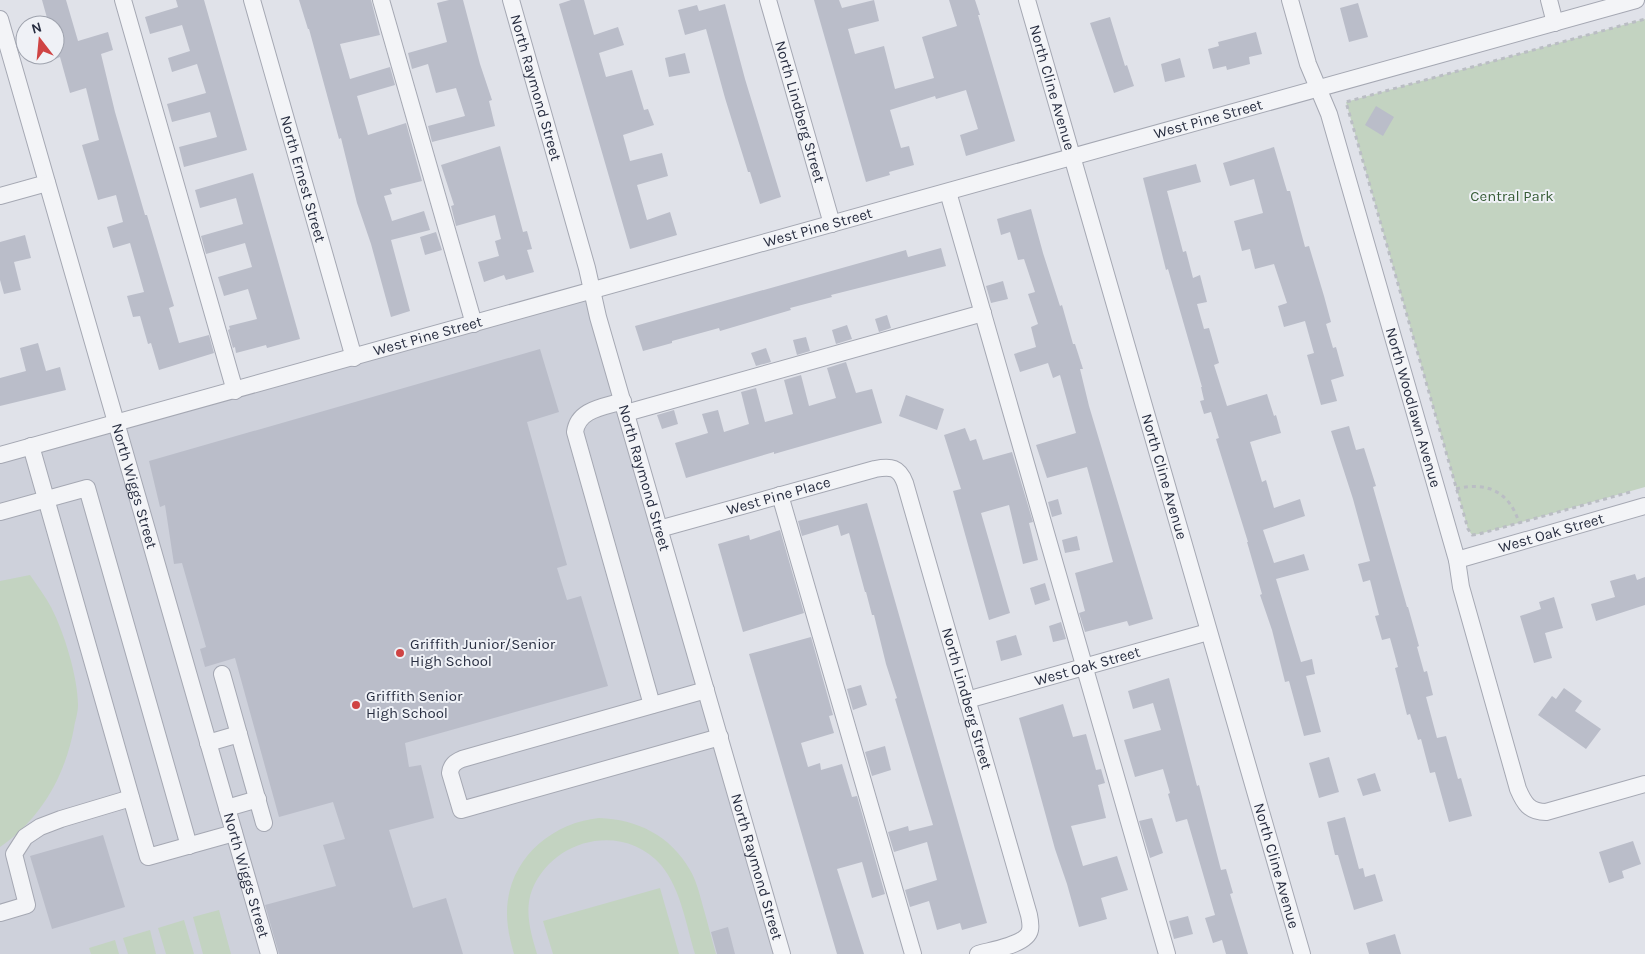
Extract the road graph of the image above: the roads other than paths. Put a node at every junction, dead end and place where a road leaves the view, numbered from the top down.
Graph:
1 (123, 0) edge
2 (252, 0) edge
3 (381, 0) edge
4 (511, 0) edge
5 (768, 0) edge
6 (1027, 0) edge
7 (1290, 0) edge
8 (1549, 0) edge
9 (1636, 0) edge
10 (0, 19) edge
11 (1555, 22) junction
12 (1319, 88) junction
13 (1072, 157) junction
14 (47, 183) junction
15 (948, 192) junction
16 (0, 196) edge
17 (832, 224) junction
18 (592, 290) junction
19 (983, 313) junction
20 (474, 324) junction
21 (354, 358) junction
22 (235, 391) junction
23 (624, 407) junction
24 (117, 423) junction
25 (31, 446) junction
26 (0, 455) edge
27 (896, 469) joint
28 (780, 495) junction
29 (47, 500) junction
30 (1645, 506) edge
31 (0, 512) edge
32 (660, 529) junction
33 (1456, 560) junction
34 (1208, 632) junction
35 (1085, 667) junction
36 (222, 674) dead end
37 (706, 690) junction
38 (967, 700) junction
39 (652, 705) junction
40 (239, 734) junction
41 (720, 738) junction
42 (208, 743) junction
43 (1645, 784) edge
44 (131, 798) junction
45 (258, 799) junction
46 (227, 808) junction
47 (264, 823) dead end
48 (234, 833) junction
49 (189, 846) junction
50 (0, 913) edge
51 (269, 954) edge
52 (782, 954) edge
53 (913, 954) edge
54 (978, 954) edge
55 (1166, 954) edge
56 (1302, 954) edge

1 - 22 street
2 - 21 street, North Ernest Street
3 - 20 street
4 - 18 street, North Raymond Street
5 - 17 street, North Lindberg Street
6 - 13 street, North Cline Avenue
7 - 12 street, North Woodlawn Avenue
8 - 11 street
9 - 11 street, West Pine Street
10 - 14 street, North Wiggs Street
11 - 12 street, West Pine Street
12 - 13 street, West Pine Street
12 - 33 street, North Woodlawn Avenue
13 - 15 street, West Pine Street
13 - 34 street, North Cline Avenue
14 - 16 street
14 - 24 street, North Wiggs Street
15 - 17 street, West Pine Street
15 - 19 street
17 - 18 street, West Pine Street
18 - 20 street, West Pine Street
18 - 23 street, North Raymond Street
19 - 23 street
19 - 35 street
20 - 21 street, West Pine Street
21 - 22 street, West Pine Street
22 - 24 street, West Pine Street
23 - 32 street, North Raymond Street
23 - 39 street
24 - 25 street, West Pine Street
24 - 42 street, North Wiggs Street
25 - 26 street, West Pine Street
25 - 29 street
27 - 28 street, West Pine Place
27 - 38 street, North Lindberg Street
28 - 32 street, West Pine Place
28 - 53 street
29 - 31 street
29 - 44 street
29 - 49 street
30 - 33 street, West Oak Street
32 - 37 street, North Raymond Street
33 - 43 street, North Woodlawn Avenue
34 - 35 street, West Oak Street
34 - 56 street, North Cline Avenue
35 - 38 street, West Oak Street
35 - 55 street
36 - 40 street
37 - 39 street
37 - 41 street, North Raymond Street
38 - 54 street, North Lindberg Street
39 - 41 street
40 - 42 street
40 - 45 street
41 - 52 street, North Raymond Street
42 - 46 street, North Wiggs Street
44 - 49 street
44 - 50 street
45 - 46 street
45 - 47 street
46 - 48 street, North Wiggs Street
48 - 49 street
48 - 51 street, North Wiggs Street

